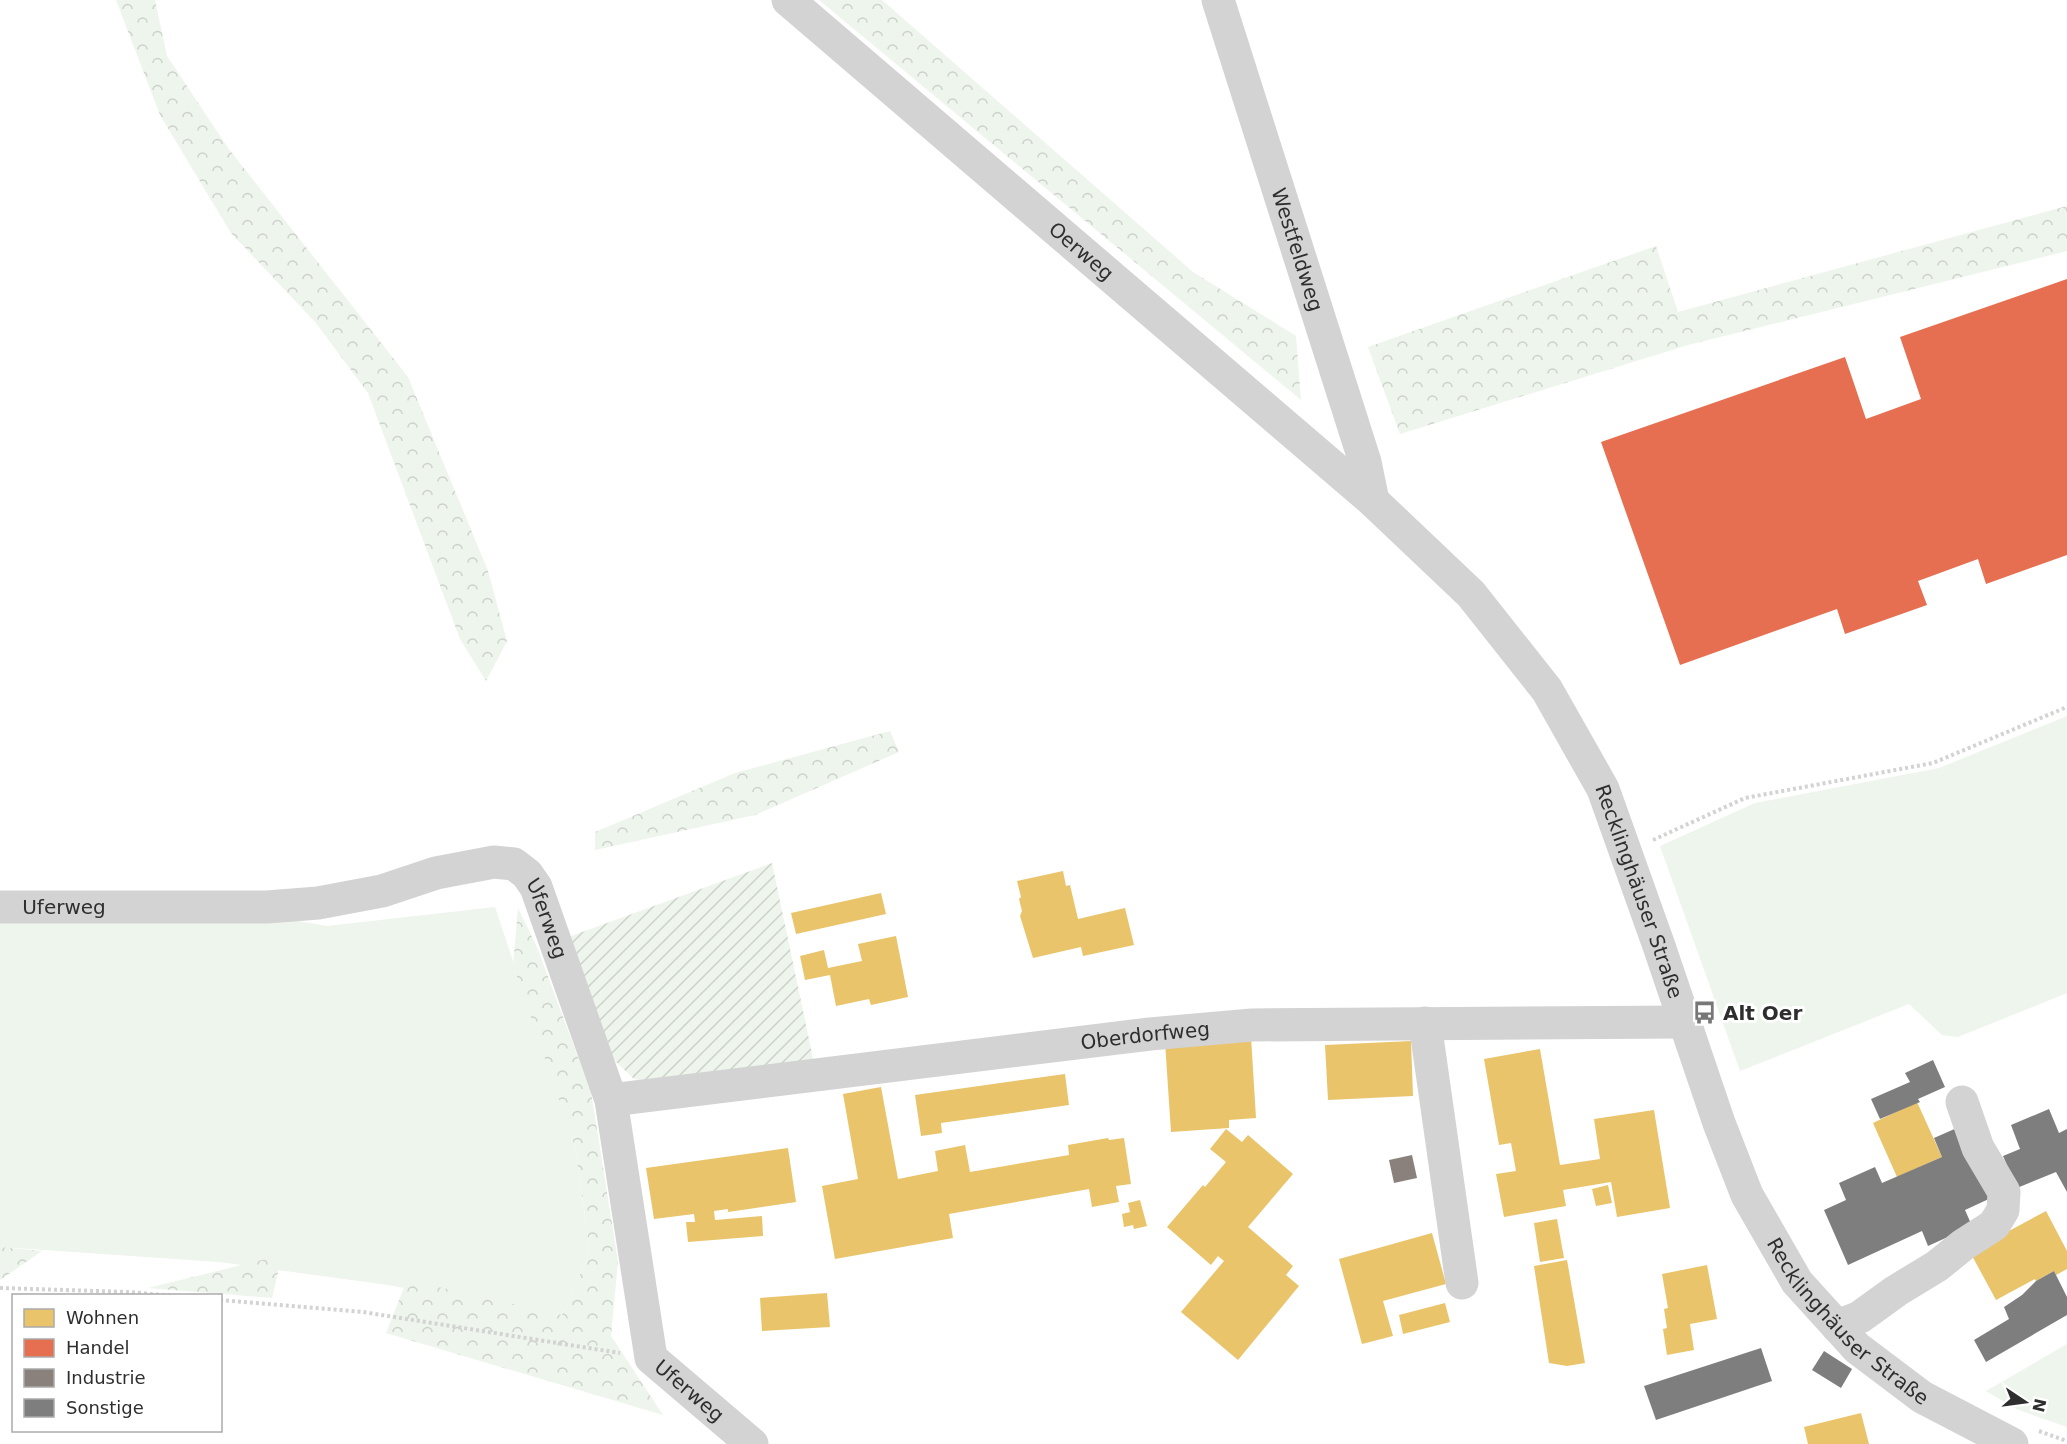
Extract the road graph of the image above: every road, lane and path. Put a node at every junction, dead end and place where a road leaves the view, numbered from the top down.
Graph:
1 (788, 0) edge
2 (1218, 0) edge
3 (1373, 501) junction
4 (2067, 707) edge
5 (1626, 852) junction
6 (0, 907) edge
7 (1684, 1022) junction
8 (1425, 1023) junction
9 (611, 1100) junction
10 (1962, 1102) dead end
11 (1462, 1282) dead end
12 (0, 1288) edge
13 (151, 1294) edge
14 (222, 1300) edge
15 (1837, 1326) junction
16 (651, 1358) junction
17 (2024, 1437) edge
18 (2067, 1441) edge
19 (752, 1444) edge

1 - 3 street, Oerweg
2 - 3 street, Westfeldweg
3 - 5 street, Recklinghäuser Straße
4 - 5 path
5 - 7 street, Recklinghäuser Straße
6 - 9 street, Uferweg
7 - 8 street, Oberdorfweg
7 - 15 street, Recklinghäuser Straße
8 - 9 street, Oberdorfweg
8 - 11 street
9 - 16 street, Uferweg
10 - 15 street
12 - 13 path
14 - 16 path
15 - 17 street, Recklinghäuser Straße
16 - 19 street, Uferweg
17 - 18 path

